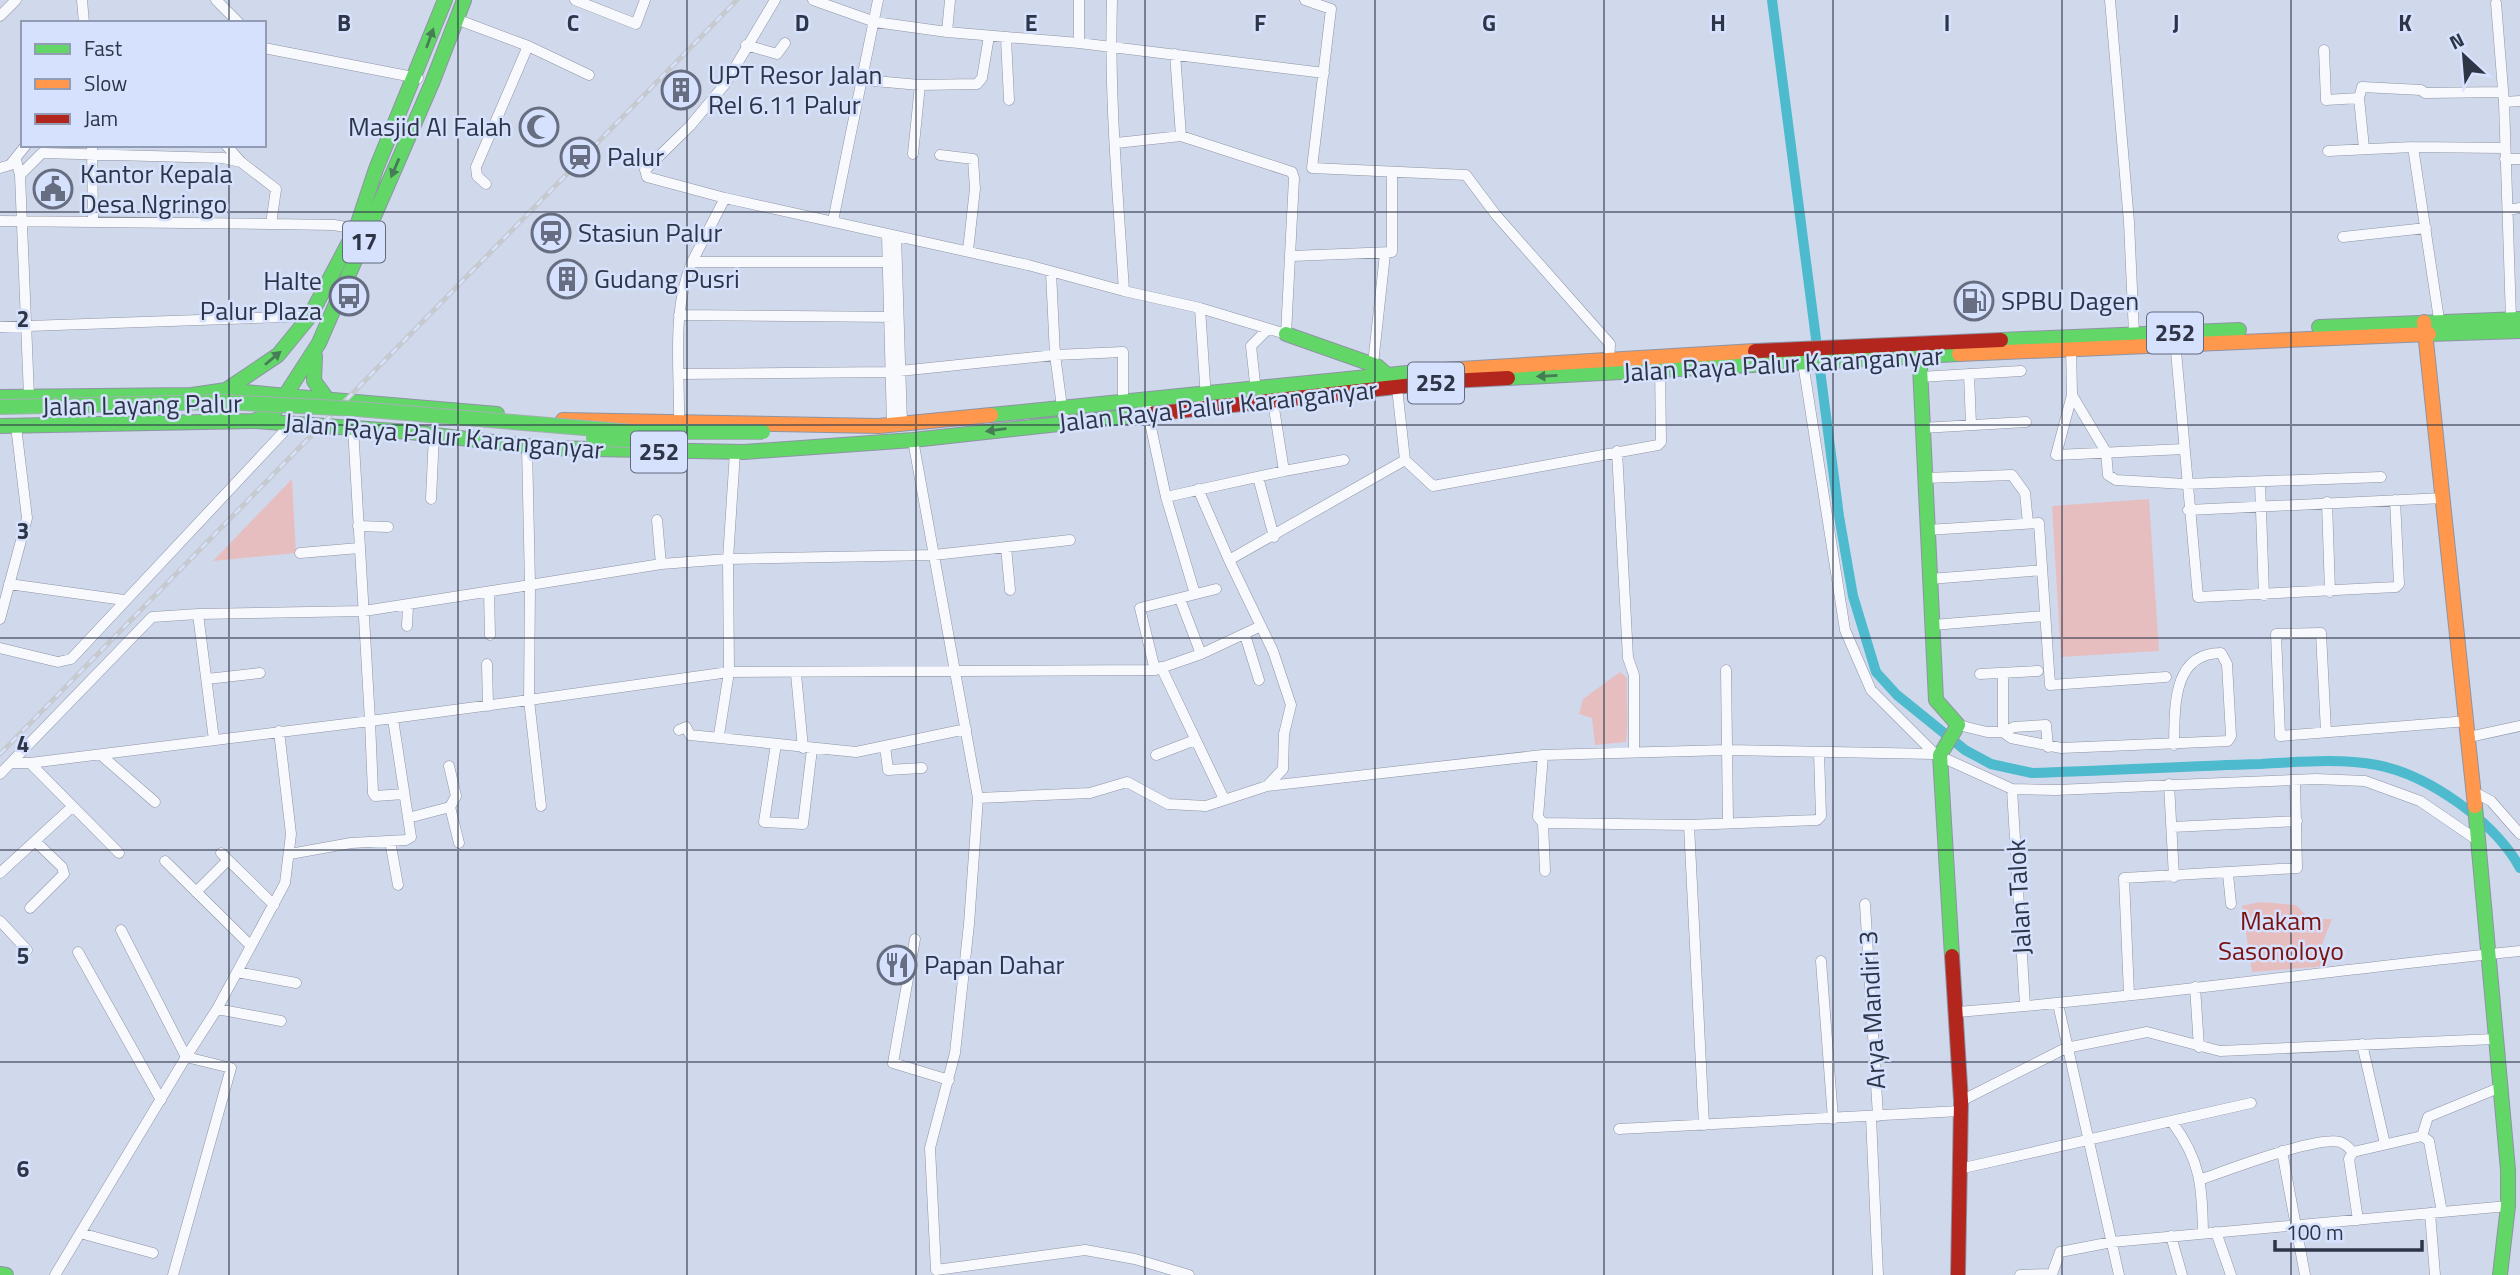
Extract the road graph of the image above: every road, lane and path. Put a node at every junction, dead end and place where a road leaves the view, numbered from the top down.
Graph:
1 (16, 0) edge
2 (82, 0) edge
3 (216, 0) edge
4 (464, 0) edge
5 (575, 0) edge
6 (645, 0) edge
7 (775, 0) edge
8 (813, 0) edge
9 (878, 0) edge
10 (950, 0) edge
11 (1080, 0) edge
12 (1112, 0) edge
13 (1305, 0) edge
14 (2110, 0) edge
15 (441, 1) edge
16 (2496, 3) dead end
17 (0, 16) edge
18 (456, 19) junction
19 (84, 21) edge
20 (237, 21) edge
21 (874, 22) junction
22 (947, 32) junction
23 (989, 36) junction
24 (1006, 38) junction
25 (785, 43) dead end
26 (1079, 43) junction
27 (746, 45) junction
28 (528, 46) junction
29 (1110, 46) junction
30 (266, 48) edge
31 (2324, 50) dead end
32 (1175, 54) junction
33 (1324, 74) junction
34 (589, 75) dead end
35 (416, 77) junction
36 (863, 80) junction
37 (432, 83) junction
38 (920, 85) junction
39 (2503, 97) junction
40 (2359, 98) junction
41 (1009, 100) dead end
42 (2520, 101) edge
43 (1181, 136) junction
44 (1116, 143) junction
45 (2413, 146) junction
46 (25, 147) edge
47 (228, 147) edge
48 (2364, 148) junction
49 (2504, 148) junction
50 (92, 150) edge
51 (2328, 151) dead end
52 (913, 154) dead end
53 (940, 155) dead end
54 (2505, 159) junction
55 (2520, 159) edge
56 (16, 160) junction
57 (241, 162) junction
58 (0, 168) edge
59 (1392, 173) junction
60 (20, 175) junction
61 (486, 184) dead end
62 (725, 198) junction
63 (2520, 208) edge
64 (2508, 210) junction
65 (22, 220) junction
66 (93, 220) junction
67 (833, 220) junction
68 (0, 221) edge
69 (271, 224) junction
70 (2426, 228) junction
71 (356, 229) junction
72 (891, 235) junction
73 (2343, 237) dead end
74 (968, 250) junction
75 (1385, 254) junction
76 (2515, 255) edge
77 (1292, 256) junction
78 (692, 262) junction
79 (886, 262) junction
80 (1051, 272) junction
81 (1124, 291) junction
82 (1200, 308) junction
83 (679, 315) junction
84 (310, 316) junction
85 (893, 317) junction
86 (2517, 323) edge
87 (27, 326) junction
88 (0, 327) edge
89 (2432, 327) junction
90 (1268, 329) junction
91 (1286, 334) junction
92 (2175, 337) junction
93 (2134, 339) junction
94 (2071, 342) junction
95 (319, 343) junction
96 (1918, 352) junction
97 (1055, 355) junction
98 (1830, 355) junction
99 (1807, 363) junction
100 (1373, 364) junction
101 (1660, 364) junction
102 (1609, 366) junction
103 (895, 372) junction
104 (2021, 372) dead end
105 (680, 374) junction
106 (1969, 374) junction
107 (1920, 377) junction
108 (1395, 382) junction
109 (226, 390) junction
110 (1272, 393) junction
111 (192, 395) junction
112 (1256, 395) junction
113 (2072, 395) junction
114 (29, 396) junction
115 (286, 396) junction
116 (0, 397) edge
117 (328, 400) junction
118 (1206, 401) junction
119 (413, 406) junction
120 (0, 407) edge
121 (1147, 408) junction
122 (1123, 409) junction
123 (0, 416) edge
124 (1063, 416) junction
125 (191, 421) junction
126 (222, 421) junction
127 (254, 421) junction
128 (2026, 422) dead end
129 (292, 423) junction
130 (679, 424) junction
131 (897, 424) junction
132 (1971, 425) junction
133 (0, 426) edge
134 (16, 426) junction
135 (871, 426) junction
136 (353, 428) junction
137 (1922, 428) junction
138 (410, 432) junction
139 (434, 434) junction
140 (763, 437) junction
141 (913, 440) junction
142 (868, 444) junction
143 (527, 446) junction
144 (2184, 449) junction
145 (1617, 451) junction
146 (735, 452) junction
147 (2106, 452) junction
148 (1344, 460) dead end
149 (1405, 460) junction
150 (1284, 471) junction
151 (1258, 477) junction
152 (2381, 477) dead end
153 (1924, 478) junction
154 (2260, 482) junction
155 (2185, 484) junction
156 (1198, 489) junction
157 (1166, 497) junction
158 (2444, 498) junction
159 (431, 499) dead end
160 (2395, 500) junction
161 (2327, 502) junction
162 (2260, 506) junction
163 (2188, 510) junction
164 (657, 520) dead end
165 (2033, 523) junction
166 (358, 526) junction
167 (388, 527) dead end
168 (1927, 530) junction
169 (1274, 537) junction
170 (1070, 540) dead end
171 (1006, 547) junction
172 (359, 548) junction
173 (300, 553) dead end
174 (934, 555) junction
175 (728, 559) junction
176 (1229, 560) junction
177 (661, 564) junction
178 (2042, 570) junction
179 (1930, 579) junction
180 (9, 584) junction
181 (530, 585) junction
182 (1216, 589) dead end
183 (1010, 590) dead end
184 (489, 592) junction
185 (2330, 592) junction
186 (1195, 594) junction
187 (2264, 594) junction
188 (1180, 599) junction
189 (124, 600) junction
190 (408, 606) junction
191 (365, 611) junction
192 (198, 614) junction
193 (2044, 616) junction
194 (0, 619) edge
195 (1933, 625) junction
196 (407, 626) dead end
197 (1261, 626) junction
198 (490, 635) dead end
199 (1245, 635) junction
200 (0, 648) edge
201 (1201, 654) junction
202 (486, 664) dead end
203 (1158, 668) junction
204 (1726, 670) dead end
205 (2038, 671) dead end
206 (729, 672) junction
207 (260, 673) dead end
208 (956, 673) junction
209 (2003, 673) junction
210 (796, 674) junction
211 (1980, 674) dead end
212 (2166, 677) dead end
213 (207, 679) junction
214 (1259, 680) dead end
215 (529, 700) junction
216 (488, 706) junction
217 (393, 719) junction
218 (370, 721) junction
219 (2468, 721) junction
220 (2520, 726) edge
221 (1957, 728) junction
222 (966, 729) junction
223 (679, 730) dead end
224 (279, 731) junction
225 (2003, 732) junction
226 (2326, 732) junction
227 (719, 735) junction
228 (2469, 737) junction
229 (214, 740) junction
230 (1195, 740) junction
231 (776, 744) junction
232 (2174, 745) junction
233 (885, 746) junction
234 (2048, 747) junction
235 (807, 749) junction
236 (1634, 750) junction
237 (1727, 750) junction
238 (1819, 752) junction
239 (1939, 754) junction
240 (101, 755) junction
241 (1156, 755) dead end
242 (1543, 755) junction
243 (11, 763) junction
244 (30, 763) junction
245 (449, 766) dead end
246 (922, 768) dead end
247 (0, 774) edge
248 (2295, 781) junction
249 (2169, 784) junction
250 (1267, 786) junction
251 (2012, 789) junction
252 (404, 794) junction
253 (2474, 794) junction
254 (978, 798) junction
255 (1224, 799) junction
256 (155, 802) dead end
257 (541, 806) dead end
258 (72, 807) junction
259 (450, 807) junction
260 (408, 818) junction
261 (2297, 821) junction
262 (1543, 822) junction
263 (1728, 822) junction
264 (1689, 825) junction
265 (2172, 827) junction
266 (2520, 834) edge
267 (2477, 836) junction
268 (34, 841) junction
269 (390, 841) junction
270 (459, 843) dead end
271 (120, 853) dead end
272 (290, 859) junction
273 (164, 861) dead end
274 (1545, 871) dead end
275 (0, 873) edge
276 (2228, 874) junction
277 (2174, 877) junction
278 (398, 885) dead end
279 (196, 892) junction
280 (1865, 904) dead end
281 (2231, 904) dead end
282 (274, 905) junction
283 (30, 908) dead end
284 (0, 920) edge
285 (121, 930) dead end
286 (915, 939) dead end
287 (251, 946) junction
288 (27, 950) dead end
289 (2520, 951) edge
290 (78, 952) dead end
291 (2489, 954) junction
292 (1821, 961) dead end
293 (237, 972) junction
294 (296, 983) dead end
295 (2195, 987) junction
296 (2129, 994) junction
297 (2058, 1004) junction
298 (2025, 1006) junction
299 (217, 1009) junction
300 (1956, 1012) junction
301 (281, 1021) dead end
302 (2495, 1040) junction
303 (2362, 1044) junction
304 (2199, 1047) junction
305 (2066, 1048) junction
306 (186, 1057) junction
307 (949, 1080) junction
308 (2501, 1087) junction
309 (160, 1100) junction
310 (2251, 1103) dead end
311 (1961, 1106) junction
312 (1874, 1117) junction
313 (1833, 1119) junction
314 (2172, 1122) junction
315 (1704, 1125) junction
316 (1619, 1129) dead end
317 (2422, 1136) junction
318 (2087, 1142) junction
319 (2385, 1144) junction
320 (2282, 1152) junction
321 (2353, 1152) junction
322 (1959, 1169) junction
323 (2202, 1180) junction
324 (2508, 1206) junction
325 (2442, 1212) junction
326 (2430, 1213) junction
327 (2358, 1220) junction
328 (2297, 1224) junction
329 (2217, 1232) junction
330 (80, 1233) junction
331 (2203, 1233) junction
332 (2171, 1236) junction
333 (2112, 1242) junction
334 (153, 1253) dead end
335 (936, 1273) edge
336 (0, 1274) edge
337 (6, 1275) edge
338 (55, 1275) edge
339 (173, 1275) edge
340 (1189, 1275) edge
341 (1878, 1275) edge
342 (1958, 1275) edge
343 (2020, 1275) edge
344 (2053, 1275) edge
345 (2119, 1275) edge
346 (2182, 1275) edge
347 (2231, 1275) edge
348 (2305, 1275) edge
349 (2435, 1275) edge
350 (2500, 1275) edge

1 - 17 street
2 - 19 street
3 - 20 street
4 - 18 main road, 17
5 - 6 street
7 - 27 street
8 - 21 street
9 - 21 street
10 - 22 street
11 - 26 street
12 - 29 street
13 - 33 street
14 - 93 street
35 -> 15 main road, 17
16 - 39 street
18 - 28 street
18 - 37 main road, 17
21 - 22 street
21 - 36 street
22 - 23 street
23 - 24 street
23 - 38 street
24 - 26 street
24 - 41 street
25 - 27 street
26 - 29 street
27 - 62 street
28 - 34 street
28 - 61 street
29 - 32 street
29 - 44 street
30 - 35 street
31 - 40 street
32 - 33 street
32 - 43 street
33 - 59 street
35 - 37 street
35 - 71 main road, 17
36 - 38 street
36 - 67 street
37 -> 95 main road, 17
38 - 52 street
39 - 40 street
39 - 42 street
39 - 49 street
40 - 48 street
43 - 44 street
43 - 77 street
44 - 81 street
45 - 48 street
45 - 49 street
45 - 70 street
46 - 56 street
47 - 57 street
48 - 51 street
49 - 54 street
50 - 57 street
50 - 60 street
50 - 66 street
53 - 74 street
54 - 55 street
54 - 64 street
56 - 58 street
56 - 60 street
57 - 69 street
59 - 75 street
59 - 102 street
60 - 65 street
62 - 67 street
62 - 78 street
63 - 64 street
64 - 76 street
65 - 66 street
65 - 68 street
65 - 87 street
66 - 69 street
67 - 72 street
69 - 71 street
70 - 73 street
70 - 89 street
71 - 84 main road, 17
72 - 74 street
72 - 79 street
72 - 85 street
74 - 80 street
75 - 77 street
75 - 100 street
76 - 86 street
77 - 91 street
78 - 79 street
78 - 83 street
79 - 85 street
80 - 81 street
80 - 97 street
81 - 82 street
82 - 90 street
82 - 118 street
83 - 85 street
83 - 105 street
84 - 87 street
109 -> 84 main road, 17
85 - 103 street
86 - 89 main road, Jalan Raya Palur Karanganyar / 252
87 - 88 street
87 - 114 street
89 - 92 main road, Jalan Raya Palur Karanganyar / 252
89 - 158 main road
90 - 91 street
90 - 112 street
91 - 100 main road
92 - 93 main road, Jalan Raya Palur Karanganyar / 252
92 - 144 street
93 - 94 main road, Jalan Raya Palur Karanganyar / 252
94 - 96 main road, Jalan Raya Palur Karanganyar / 252
94 - 113 street
95 - 115 main road, 17
95 - 117 main road
96 - 98 main road, Jalan Raya Palur Karanganyar / 252
96 - 107 main road
97 - 103 street
97 - 122 street
97 - 124 street
98 - 99 main road, Jalan Raya Palur Karanganyar / 252
98 - 101 main road, Jalan Raya Palur Karanganyar / 252
99 - 101 main road, Jalan Raya Palur Karanganyar / 252
99 - 239 street
100 - 108 main road
101 - 102 main road, Jalan Raya Palur Karanganyar / 252
101 - 145 street
102 - 108 main road, Jalan Raya Palur Karanganyar / 252
103 - 105 street
103 - 131 street
104 - 106 street
105 - 130 street
106 - 107 street
106 - 132 street
107 - 137 main road
108 - 110 main road, Jalan Raya Palur Karanganyar / 252
108 - 149 street
109 - 111 main road, 17
109 - 115 main road, Jalan Raya Palur Karanganyar
109 - 126 main road
110 - 112 main road, Jalan Raya Palur Karanganyar / 252
110 - 150 street
111 - 114 main road, 17
111 - 125 main road
112 - 118 main road, Jalan Raya Palur Karanganyar / 252
113 - 147 street
113 - 147 street
114 - 116 main road, 17
115 - 117 main road, Jalan Raya Palur Karanganyar / 252
115 - 127 main road, 17
117 - 119 main road, Jalan Raya Palur Karanganyar / 252
118 - 121 main road, Jalan Raya Palur Karanganyar / 252
119 - 130 main road, Jalan Raya Palur Karanganyar / 252
119 - 138 main road
120 - 140 main road, Jalan Layang Palur / 252, bridge
121 - 122 main road, Jalan Raya Palur Karanganyar / 252
121 - 157 street
122 - 124 main road, Jalan Raya Palur Karanganyar / 252
123 - 140 main road, Jalan Layang Palur / 252, bridge
124 - 131 main road, Jalan Raya Palur Karanganyar / 252
124 -> 141 main road, Jalan Raya Palur Karanganyar / 252
125 - 126 main road, Jalan Raya Palur Karanganyar
125 - 134 main road, Jalan Raya Palur Karanganyar
126 - 127 main road, Jalan Raya Palur Karanganyar
127 - 129 main road, Jalan Raya Palur Karanganyar / 252
128 - 132 street
129 - 136 main road, Jalan Raya Palur Karanganyar / 252
129 - 189 street
130 - 135 main road, Jalan Raya Palur Karanganyar / 252
131 - 135 main road, Jalan Raya Palur Karanganyar / 252
132 - 137 street
133 - 134 main road, Jalan Raya Palur Karanganyar
134 - 180 street
135 - 140 main road, Jalan Layang Palur
136 - 138 main road, Jalan Raya Palur Karanganyar / 252
136 - 166 street
137 - 153 main road
138 - 139 main road, Jalan Raya Palur Karanganyar / 252
139 - 143 main road, Jalan Raya Palur Karanganyar / 252
139 - 159 street
140 - 142 main road, Jalan Layang Palur
141 - 142 main road, Jalan Raya Palur Karanganyar / 252
141 - 174 street
142 - 146 main road, Jalan Raya Palur Karanganyar / 252
143 - 146 main road, Jalan Raya Palur Karanganyar / 252
143 - 181 street
144 - 147 street
144 - 155 street
145 - 149 street
145 - 236 street
146 - 175 street
147 - 155 street
148 - 150 street
149 - 169 street
150 - 151 street
151 - 156 street
151 - 169 street
152 - 154 street
153 - 165 street
153 - 168 main road
154 - 155 street
154 - 162 street
155 - 163 street
156 - 157 street
156 - 176 street
157 - 186 street
158 - 160 street
158 - 219 main road
160 - 161 street
160 - 185 street
161 - 162 street
161 - 185 street
162 - 163 street
162 - 187 street
163 - 187 street
164 - 177 street
165 - 168 street
165 - 178 street
166 - 167 street
166 - 172 street
168 - 179 main road
169 - 176 street
170 - 171 street
171 - 174 street
171 - 183 street
172 - 173 street
172 - 191 street
174 - 175 street
174 - 208 street
175 - 177 street
175 - 206 street
176 - 197 street
177 - 181 street
178 - 179 street
178 - 193 street
179 - 195 main road
180 - 189 street
180 - 194 street
181 - 184 street
181 - 215 street
182 - 186 street
184 - 190 street
184 - 198 street
185 - 187 street
186 - 188 street
188 - 201 street
188 - 203 street
189 - 200 street
190 - 191 street
190 - 196 street
191 - 192 street
191 - 218 street
192 - 213 street
192 - 243 street
193 - 195 street
193 - 212 street
195 - 221 main road
197 - 199 street
197 - 250 street
199 - 201 street
199 - 214 street
201 - 203 street
202 - 216 street
203 - 208 street
203 - 230 street
204 - 237 street
205 - 209 street
206 - 210 street
206 - 215 street
206 - 227 street
207 - 213 street
208 - 210 street
208 - 222 street
209 - 211 street
209 - 225 street
210 - 235 street
213 - 229 street
215 - 216 street
215 - 257 street
216 - 217 street
217 - 218 street
217 - 252 street
218 - 224 street
218 - 252 street
219 - 226 street
219 - 228 main road
220 - 228 street
221 - 225 street
221 - 239 main road
222 - 233 street
222 - 254 street
223 - 227 street
224 - 229 street
224 - 272 street
225 - 234 street
225 - 234 street
226 - 226 street
227 - 231 street
228 - 253 main road
229 - 240 street
230 - 241 street
230 - 255 street
231 - 235 street
231 - 235 street
232 - 232 street
232 - 234 street
233 - 235 street
233 - 246 street
236 - 237 street
236 - 242 street
237 - 238 street
237 - 263 street
238 - 239 street
238 - 263 street
239 - 251 street
239 - 300 main road
240 - 244 street
240 - 256 street
242 - 250 street
242 - 262 street
243 - 244 street
243 - 247 street
244 - 258 street
245 - 259 street
248 - 249 street
248 - 261 street
248 - 267 street
249 - 251 street
249 - 265 street
250 - 255 street
251 - 298 street, Jalan Talok
252 - 260 street
253 - 266 street
253 - 267 main road
254 - 255 street
254 - 307 street
258 - 268 street
258 - 271 street
259 - 260 street
259 - 270 street
260 - 269 street
261 - 265 street
261 - 276 street
262 - 264 street
262 - 274 street
263 - 264 street
264 - 315 street
265 - 277 street
267 - 291 main road
268 - 275 street
268 - 283 street
269 - 272 street
269 - 278 street
272 - 282 street
273 - 279 street
276 - 277 street
276 - 281 street
277 - 296 street
279 - 282 street
279 - 287 street
280 - 312 street, Arya Mandiri 3
282 - 287 street
284 - 288 street
285 - 306 street
286 - 307 street
287 - 293 street
289 - 291 street
290 - 309 street
291 - 295 street
291 - 302 main road
292 - 313 street
293 - 294 street
293 - 299 street
295 - 296 street
295 - 304 street
296 - 297 street
297 - 298 street
297 - 305 street
298 - 300 street
299 - 301 street
299 - 306 street
300 - 311 main road
302 - 303 street
302 - 308 main road
303 - 304 street
303 - 319 street
304 - 305 street
305 - 311 street
305 - 318 street
306 - 309 street
306 - 339 street
307 - 335 street
308 - 317 street
308 - 324 main road
309 - 330 street
310 - 314 street
311 - 312 street
311 - 322 main road
312 - 313 street
312 - 341 street, Arya Mandiri 3
313 - 315 street
314 - 318 street
314 - 323 street
315 - 316 street
317 - 319 street
317 - 325 street
318 - 322 street
318 - 333 street
319 - 321 street
320 - 321 street
320 - 323 street
320 - 328 street
321 - 327 street
322 - 342 main road
323 - 331 street
324 - 325 street
324 - 350 main road
325 - 326 street
326 - 327 street
326 - 349 street
327 - 328 street
328 - 329 street
328 - 348 street
329 - 331 street
329 - 347 street
330 - 334 street
330 - 338 street
331 - 332 street
332 - 333 street
332 - 346 street
333 - 344 street
333 - 345 street
335 - 340 street
336 - 337 main road
343 - 344 street

